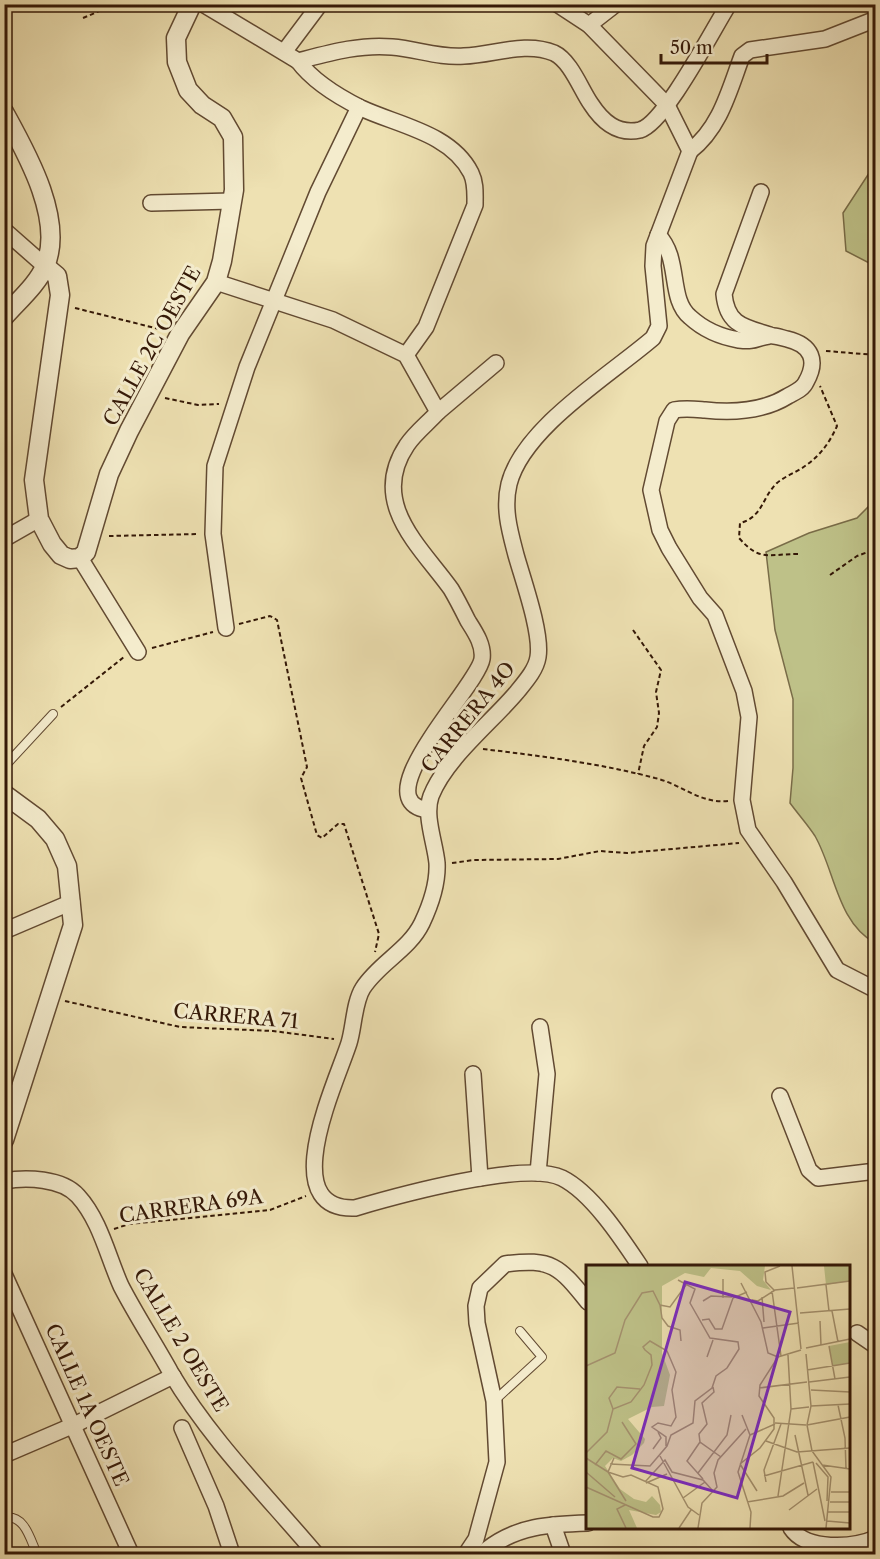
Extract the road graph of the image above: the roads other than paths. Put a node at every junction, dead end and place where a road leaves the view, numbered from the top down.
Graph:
1 (192, 4) edge
2 (203, 4) edge
3 (320, 4) edge
4 (557, 4) edge
5 (616, 4) edge
6 (729, 4) edge
7 (876, 19) edge
8 (589, 25) junction
9 (284, 52) junction
10 (298, 61) junction
11 (667, 105) junction
12 (360, 107) junction
13 (4, 112) edge
14 (690, 152) junction
15 (761, 192) dead end
16 (232, 201) junction
17 (151, 202) dead end
18 (6, 232) edge
19 (658, 235) junction
20 (45, 266) junction
21 (216, 282) junction
22 (275, 300) junction
23 (4, 317) edge
24 (770, 335) junction
25 (406, 355) junction
26 (496, 363) dead end
27 (438, 412) junction
28 (39, 519) junction
29 (4, 539) edge
30 (80, 558) junction
31 (226, 628) road end
32 (138, 652) road end
33 (52, 714) road end
34 (4, 766) edge
35 (4, 794) edge
36 (428, 810) junction
37 (72, 902) junction
38 (4, 931) edge
39 (876, 990) edge
40 (540, 1027) dead end
41 (473, 1074) dead end
42 (780, 1096) dead end
43 (4, 1140) edge
44 (876, 1171) edge
45 (538, 1173) junction
46 (480, 1178) junction
47 (4, 1181) edge
48 (639, 1265) edge
49 (4, 1274) edge
50 (586, 1300) edge
51 (520, 1331) dead end
52 (857, 1333) dead end
53 (876, 1346) edge
54 (173, 1376) junction
55 (494, 1401) junction
56 (74, 1425) junction
57 (182, 1428) dead end
58 (4, 1455) edge
59 (4, 1518) edge
60 (586, 1523) edge
61 (553, 1525) junction
62 (793, 1529) edge
63 (872, 1543) edge
64 (484, 1548) edge
65 (38, 1554) edge
66 (131, 1554) edge
67 (232, 1554) edge
68 (316, 1554) edge
69 (466, 1554) edge
70 (563, 1554) edge

1 - 16 street, CALLE 2C OESTE
2 - 9 street
3 - 9 street
4 - 8 street
5 - 8 street
6 - 11 street
7 - 14 street
8 - 11 street
9 - 10 street
10 - 11 street
10 - 12 street
11 - 14 street
12 - 22 street
12 - 25 street
13 - 20 street
14 - 19 street, CARRERA 4O
15 - 24 street
16 - 17 street
16 - 21 street, CALLE 2C OESTE
18 - 20 street
19 - 24 street
19 - 36 street, CARRERA 4O
20 - 23 street
20 - 28 street
21 - 22 street
21 - 30 street, CALLE 2C OESTE
22 - 25 street
22 - 31 street
24 - 39 street
25 - 27 street
26 - 27 street
27 - 36 street
28 - 29 street
28 - 30 street
30 - 32 street
33 - 34 lane
35 - 37 street
36 - 46 street
37 - 38 street
37 - 43 street
40 - 45 street
41 - 46 street
42 - 44 street
45 - 46 street
45 - 48 street
47 - 54 street, CALLE 2 OESTE
49 - 56 street, CALLE 1A OESTE
50 - 55 street
51 - 55 lane
52 - 53 street
54 - 56 street
54 - 68 street, CALLE 2 OESTE
55 - 64 street
56 - 58 street
56 - 66 street, CALLE 1A OESTE
57 - 67 street
59 - 65 lane
60 - 61 street
61 - 64 street
61 - 70 street
62 - 63 street
64 - 69 street

